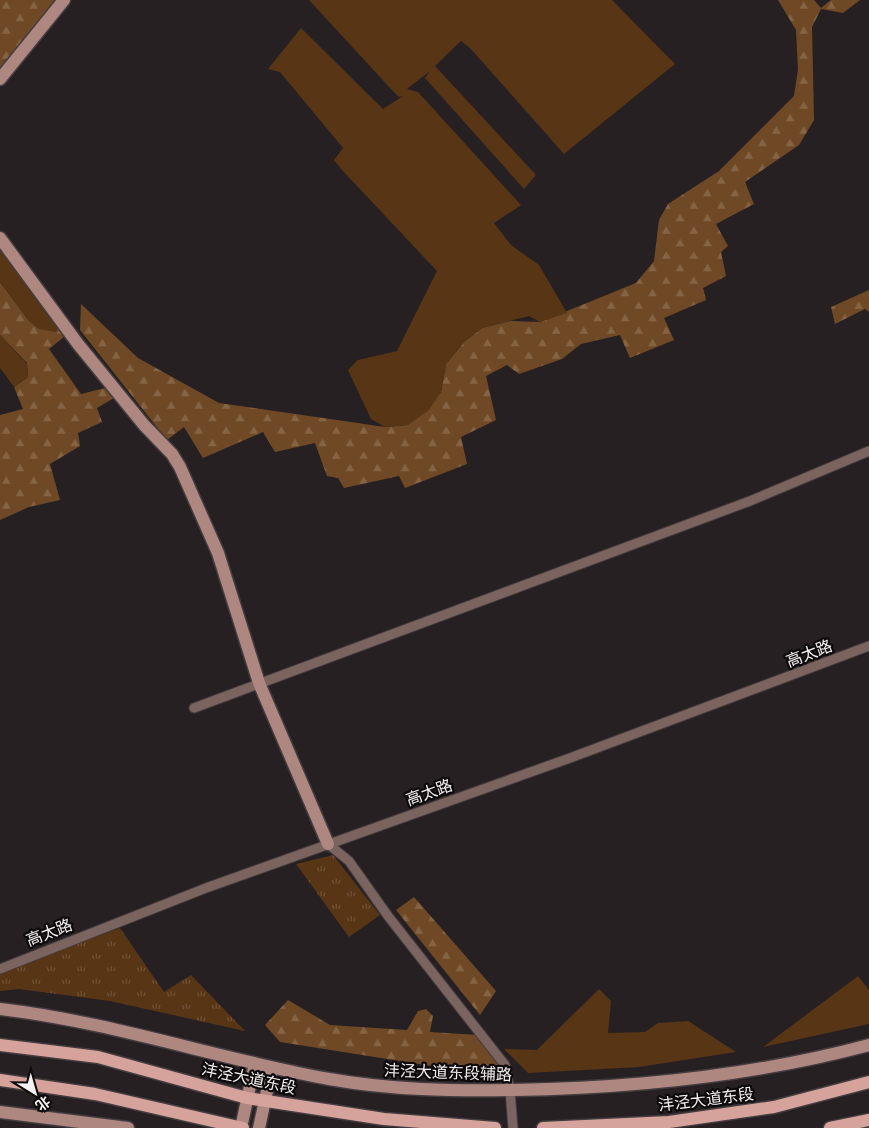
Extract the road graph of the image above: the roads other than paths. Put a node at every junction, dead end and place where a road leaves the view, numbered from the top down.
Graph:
1 (64, 0) edge
2 (0, 79) edge
3 (0, 238) edge
4 (869, 451) edge
5 (869, 646) edge
6 (259, 683) junction
7 (194, 708) dead end
8 (328, 844) junction
9 (0, 969) edge
10 (0, 1009) edge
11 (0, 1045) edge
12 (869, 1045) edge
13 (255, 1063) junction
14 (272, 1068) junction
15 (0, 1080) edge
16 (869, 1082) edge
17 (510, 1090) junction
18 (248, 1098) junction
19 (265, 1100) junction
20 (0, 1112) edge
21 (869, 1120) edge
22 (128, 1128) edge
23 (242, 1128) edge
24 (259, 1128) edge
25 (495, 1128) edge
26 (513, 1128) edge
27 (543, 1128) edge
28 (830, 1128) edge

1 - 2 street
3 - 6 street
4 - 6 street
5 - 8 street, 高太路
6 - 7 street
6 - 8 street
8 - 9 street, 高太路
8 - 17 street
10 - 13 street, 沣泾大道东段辅路
11 - 18 main road, 沣泾大道东段
12 - 17 street, 沣泾大道东段辅路
13 - 14 street, 沣泾大道东段辅路
13 - 18 street
14 - 17 street, 沣泾大道东段辅路
14 - 19 street
15 - 23 main road
16 - 27 main road, 沣泾大道东段
17 - 26 street
18 - 19 main road, 沣泾大道东段
18 - 23 street
19 - 24 street
19 - 25 main road, 沣泾大道东段
20 - 22 street
21 - 28 main road

